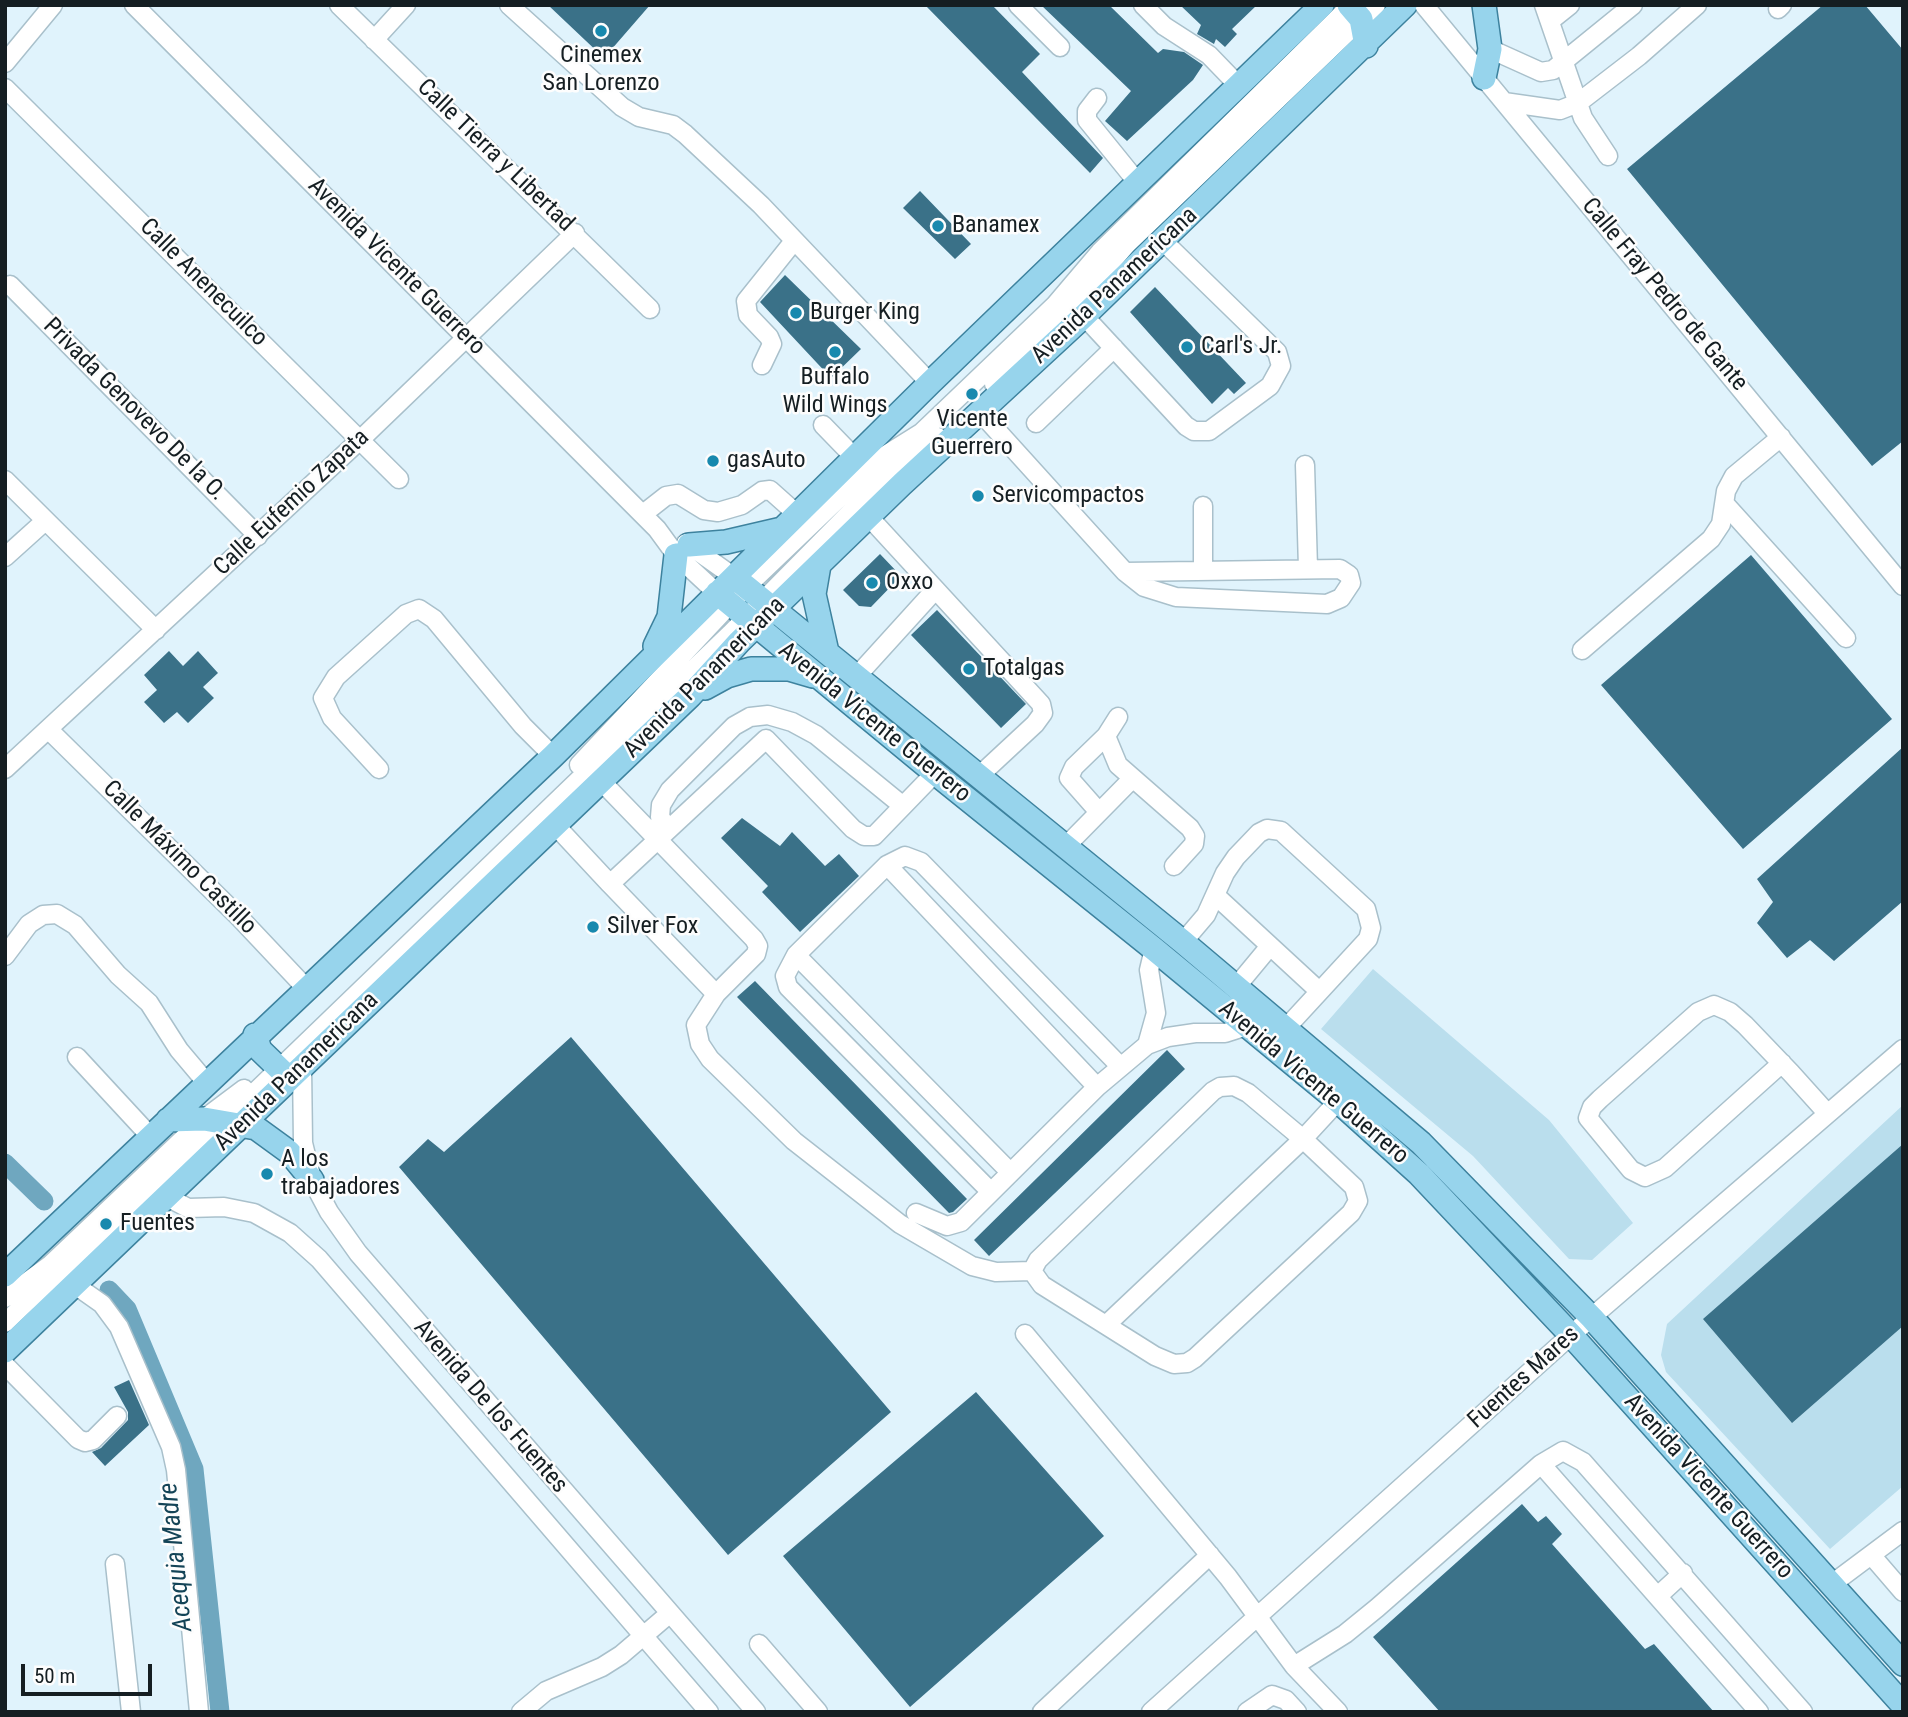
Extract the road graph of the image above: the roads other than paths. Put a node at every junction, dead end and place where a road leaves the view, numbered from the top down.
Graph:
1 (53, 5) edge
2 (134, 5) edge
3 (339, 5) edge
4 (406, 5) edge
5 (509, 5) edge
6 (1018, 5) edge
7 (1143, 5) edge
8 (1322, 5) edge
9 (1405, 5) edge
10 (1424, 5) edge
11 (1484, 5) edge
12 (1570, 5) edge
13 (1633, 5) edge
14 (1697, 5) edge
15 (1357, 8) edge
16 (1547, 13) edge
17 (374, 40) junction
18 (1366, 46) junction
19 (1060, 47) dead end
20 (1490, 49) junction
21 (5, 63) edge
22 (1564, 64) junction
23 (1484, 78) junction
24 (1240, 86) junction
25 (5, 88) edge
26 (1097, 98) dead end
27 (1504, 102) junction
28 (1578, 103) junction
29 (1608, 156) dead end
30 (1138, 183) junction
31 (575, 233) junction
32 (794, 241) junction
33 (1163, 241) junction
34 (10, 285) dead end
35 (650, 309) dead end
36 (1084, 316) junction
37 (466, 336) junction
38 (1114, 348) junction
39 (762, 365) dead end
40 (930, 383) junction
41 (981, 413) junction
42 (1036, 423) dead end
43 (823, 425) dead end
44 (1781, 437) junction
45 (361, 439) junction
46 (855, 458) junction
47 (1305, 465) dead end
48 (399, 479) dead end
49 (5, 480) edge
50 (1725, 504) junction
51 (1203, 506) dead end
52 (643, 514) junction
53 (869, 517) junction
54 (45, 521) junction
55 (791, 522) junction
56 (258, 536) junction
57 (682, 550) junction
58 (5, 557) edge
59 (819, 565) junction
60 (1308, 568) junction
61 (1203, 570) junction
62 (1125, 572) junction
63 (1903, 586) edge
64 (935, 590) junction
65 (754, 593) junction
66 (738, 610) junction
67 (156, 630) junction
68 (1846, 638) dead end
69 (1582, 650) dead end
70 (827, 652) junction
71 (648, 661) junction
72 (856, 677) junction
73 (820, 678) junction
74 (690, 696) junction
75 (768, 715) junction
76 (1118, 717) dead end
77 (50, 731) junction
78 (1106, 736) junction
79 (766, 739) junction
80 (553, 756) junction
81 (5, 769) edge
82 (379, 769) dead end
83 (934, 773) junction
84 (979, 776) junction
85 (1132, 779) junction
86 (601, 781) junction
87 (903, 806) junction
88 (1099, 812) junction
89 (555, 825) junction
90 (663, 834) junction
91 (1066, 846) junction
92 (887, 865) junction
93 (1174, 866) dead end
94 (610, 884) junction
95 (1215, 895) junction
96 (1183, 942) junction
97 (1270, 946) junction
98 (1154, 948) junction
99 (796, 955) junction
100 (5, 956) edge
101 (305, 987) junction
102 (1236, 987) junction
103 (1318, 990) junction
104 (716, 994) junction
105 (1247, 1026) junction
106 (1286, 1028) junction
107 (256, 1035) junction
108 (1147, 1045) junction
109 (1903, 1049) edge
110 (77, 1058) dead end
111 (1782, 1063) junction
112 (1120, 1066) junction
113 (285, 1069) junction
114 (206, 1082) junction
115 (1097, 1087) junction
116 (1339, 1101) junction
117 (1827, 1113) junction
118 (168, 1120) junction
119 (224, 1121) junction
120 (151, 1137) junction
121 (1303, 1139) junction
122 (1010, 1172) junction
123 (312, 1180) junction
124 (990, 1191) junction
125 (167, 1197) junction
126 (916, 1213) dead end
127 (1032, 1271) junction
128 (5, 1275) edge
129 (80, 1281) junction
130 (5, 1298) edge
131 (1592, 1318) junction
132 (5, 1323) edge
133 (1106, 1325) junction
134 (1026, 1334) dead end
135 (1571, 1335) junction
136 (5, 1351) edge
137 (5, 1365) edge
138 (117, 1416) dead end
139 (1541, 1464) junction
140 (1903, 1531) edge
141 (1210, 1555) junction
142 (1872, 1556) junction
143 (115, 1564) dead end
144 (1683, 1573) junction
145 (1832, 1584) junction
146 (1903, 1592) edge
147 (1658, 1595) junction
148 (669, 1614) junction
149 (1256, 1618) junction
150 (643, 1636) junction
151 (759, 1644) dead end
152 (1903, 1664) edge
153 (1294, 1666) junction
154 (1903, 1705) edge
155 (1249, 1711) edge
156 (131, 1712) edge
157 (199, 1712) edge
158 (520, 1712) edge
159 (709, 1712) edge
160 (755, 1712) edge
161 (818, 1712) edge
162 (1042, 1712) edge
163 (1151, 1712) edge
164 (1297, 1712) edge
165 (1338, 1712) edge
166 (1759, 1712) edge
167 (1803, 1712) edge

1 - 21 street
2 - 37 street, Avenida Vicente Guerrero
3 - 17 street, Calle Tierra y Libertad
4 - 17 street
5 - 32 street
6 - 19 street
7 - 24 street
8 - 24 main road, Avenida Panamericana
9 - 18 main road, Avenida Panamericana
10 - 23 street, Calle Fray Pedro de Gante
11 - 20 main road
12 - 16 street
13 - 22 street
14 - 28 street
15 - 18 main road
15 - 65 street
16 - 22 street
17 - 31 street, Calle Tierra y Libertad
18 - 33 main road, Avenida Panamericana
20 - 22 street
20 - 23 main road
22 - 28 street
23 - 27 street, Calle Fray Pedro de Gante
24 - 30 main road, Avenida Panamericana
25 - 45 street, Calle Anenecuilco
26 - 30 street
27 - 28 street
27 - 44 street, Calle Fray Pedro de Gante
28 - 29 street
30 - 40 main road, Avenida Panamericana
31 - 35 street, Calle Tierra y Libertad
31 - 37 street, Calle Eufemio Zapata
32 - 39 street
32 - 40 street
33 - 36 main road, Avenida Panamericana
33 - 38 street
34 - 56 street, Privada Genovevo De la O.
36 - 38 street
36 - 41 main road, Avenida Panamericana
37 - 45 street, Calle Eufemio Zapata
37 - 52 street, Avenida Vicente Guerrero
38 - 42 street
40 - 46 main road, Avenida Panamericana
41 - 53 main road, Avenida Panamericana
41 - 62 street
43 - 46 street
44 - 50 street
44 - 63 street, Calle Fray Pedro de Gante
45 - 48 street, Calle Anenecuilco
45 - 56 street, Calle Eufemio Zapata
46 - 55 main road, Avenida Panamericana
47 - 60 street
49 - 54 street
50 - 68 street
50 - 69 street
51 - 61 street
52 - 55 street
52 - 57 street, Avenida Vicente Guerrero
53 - 59 main road, Avenida Panamericana
53 - 64 street
54 - 58 street
54 - 67 street
55 - 57 main road
55 - 65 main road, Avenida Panamericana
56 - 67 street, Calle Eufemio Zapata
57 - 65 street, Avenida Vicente Guerrero
57 - 66 street, Avenida Vicente Guerrero
57 - 71 main road
59 - 65 main road, Avenida Panamericana
59 - 70 main road
60 - 61 street
60 - 62 street
61 - 62 street
64 - 72 street
64 - 84 street
65 - 66 main road, Avenida Panamericana
65 - 66 main road, Avenida Panamericana
65 - 70 main road, Avenida Vicente Guerrero
66 - 71 main road, Avenida Panamericana
66 - 73 main road, Avenida Vicente Guerrero
66 - 74 main road, Avenida Panamericana
66 - 113 street
67 - 77 street, Calle Eufemio Zapata
70 - 72 main road, Avenida Vicente Guerrero
71 - 80 main road, Avenida Panamericana
72 - 84 main road, Avenida Vicente Guerrero
73 - 74 main road
73 - 83 main road, Avenida Vicente Guerrero
74 - 86 main road, Avenida Panamericana
75 - 79 street
75 - 87 street
75 - 90 street
76 - 78 street
77 - 81 street, Calle Eufemio Zapata
77 - 101 street, Calle Máximo Castillo
78 - 85 street
78 - 88 street
79 - 87 street
79 - 90 street
80 - 82 street
80 - 101 main road, Avenida Panamericana
83 - 87 street
83 - 98 main road, Avenida Vicente Guerrero
84 - 91 main road, Avenida Vicente Guerrero
85 - 88 street
85 - 93 street
86 - 89 main road, Avenida Panamericana
86 - 90 street
88 - 91 street
89 - 94 street
89 - 113 main road, Avenida Panamericana
90 - 94 street
90 - 104 street
91 - 96 main road, Avenida Vicente Guerrero
92 - 99 street
92 - 112 street
92 - 115 street
94 - 104 street
95 - 96 street
95 - 97 street
95 - 103 street
96 - 102 main road, Avenida Vicente Guerrero
97 - 102 street
97 - 103 street
98 - 105 main road, Avenida Vicente Guerrero
98 - 108 street
99 - 122 street
99 - 124 street
100 - 114 street
101 - 107 main road, Avenida Panamericana
102 - 106 main road, Avenida Vicente Guerrero
103 - 106 street
104 - 127 street
105 - 108 street
105 - 116 main road, Avenida Vicente Guerrero
106 - 131 main road, Avenida Vicente Guerrero
107 - 113 main road
107 - 114 main road, Avenida Panamericana
108 - 112 street
109 - 117 street, Fuentes Mares
110 - 120 street
111 - 111 street
111 - 117 street
112 - 115 street
113 - 119 main road, Avenida Panamericana
113 - 119 street
113 - 123 street, Avenida De los Fuentes
114 - 118 main road, Avenida Panamericana
115 - 122 street
116 - 121 street
116 - 135 main road, Avenida Vicente Guerrero
117 - 131 street, Fuentes Mares
118 - 119 main road
118 - 120 main road, Avenida Panamericana
119 - 123 main road
119 - 125 main road, Avenida Panamericana
119 - 130 street
119 - 132 street
120 - 128 main road, Avenida Panamericana
121 - 127 street
121 - 133 street
121 - 133 street
122 - 124 street
123 - 148 street, Avenida De los Fuentes
124 - 126 street
125 - 129 main road, Avenida Panamericana
125 - 150 street, Avenida De los Fuentes
127 - 133 street
129 - 136 main road, Avenida Panamericana
129 - 157 street
131 - 135 street, Fuentes Mares
131 - 145 main road, Avenida Vicente Guerrero
134 - 141 street
135 - 149 street, Fuentes Mares
135 - 154 main road, Avenida Vicente Guerrero
137 - 138 street
139 - 144 street
139 - 147 street
139 - 153 street
140 - 142 street
141 - 149 street
141 - 162 street
142 - 145 street
142 - 146 street
143 - 156 street
144 - 147 street
144 - 167 street
145 - 152 main road, Avenida Vicente Guerrero
147 - 166 street
148 - 150 street
148 - 160 street, Avenida De los Fuentes
149 - 153 street
149 - 163 street, Fuentes Mares
150 - 158 street
150 - 159 street, Avenida De los Fuentes
151 - 161 street
153 - 165 street
155 - 164 street

